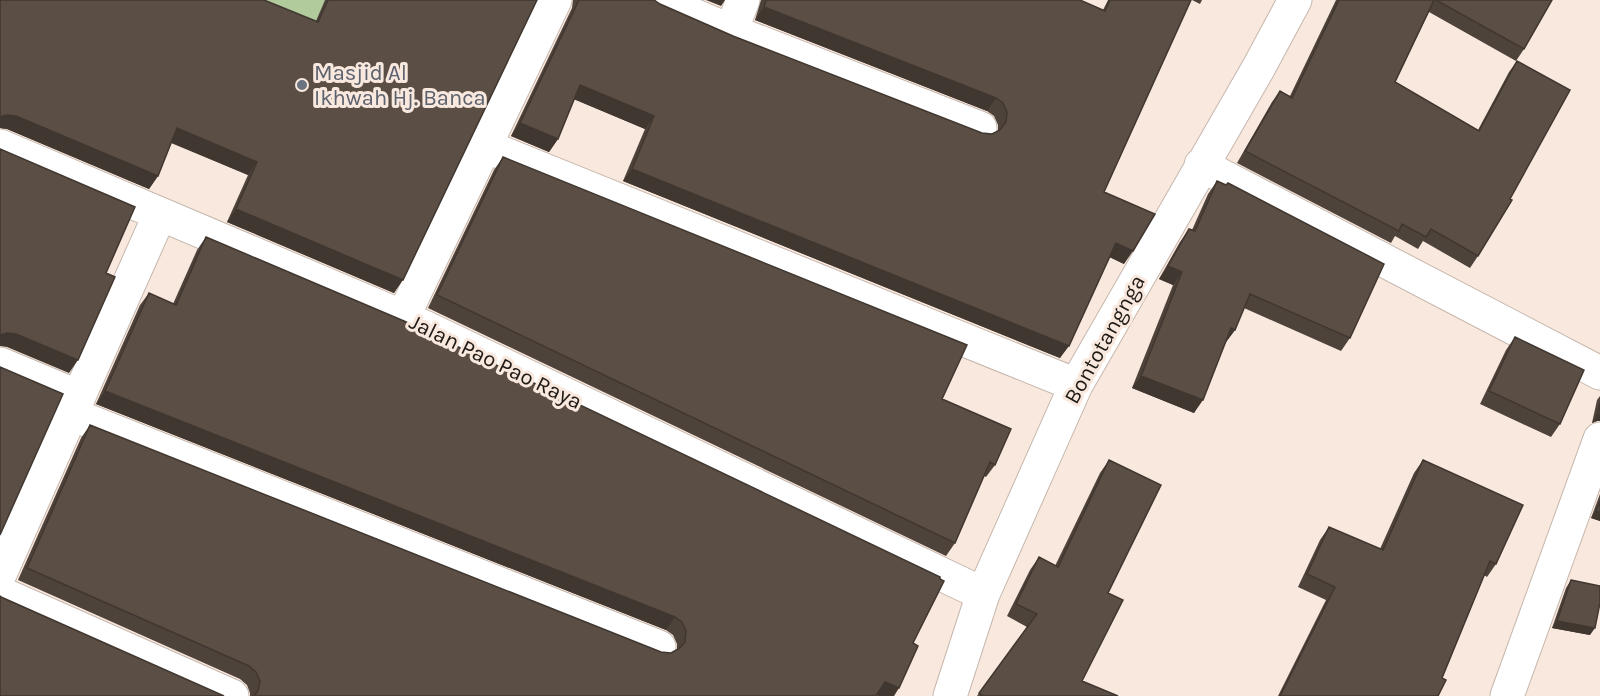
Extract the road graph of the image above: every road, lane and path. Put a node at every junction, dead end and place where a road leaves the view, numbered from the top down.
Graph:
1 (555, 0) edge
2 (658, 0) edge
3 (743, 0) edge
4 (1295, 0) edge
5 (731, 31) junction
6 (980, 128) dead end
7 (0, 146) edge
8 (485, 146) junction
9 (1201, 165) junction
10 (160, 214) junction
11 (403, 316) junction
12 (0, 364) edge
13 (1600, 373) edge
14 (1076, 385) junction
15 (75, 406) junction
16 (1600, 439) edge
17 (0, 574) edge
18 (0, 593) edge
19 (983, 594) junction
20 (659, 647) dead end
21 (232, 696) edge
22 (950, 696) edge
23 (1507, 696) edge

1 - 8 street
2 - 5 street
3 - 5 street
4 - 9 street, Bontotangnga
5 - 6 street
7 - 10 street, Jalan Pao Pao Raya
8 - 11 street
8 - 14 street
9 - 13 street
9 - 14 street, Bontotangnga
10 - 11 street, Jalan Pao Pao Raya
10 - 15 street
11 - 19 street, Jalan Pao Pao Raya
12 - 15 street
14 - 19 street, Bontotangnga
15 - 17 street
15 - 20 street
16 - 23 street
18 - 21 street
19 - 22 street, Bontotangnga

